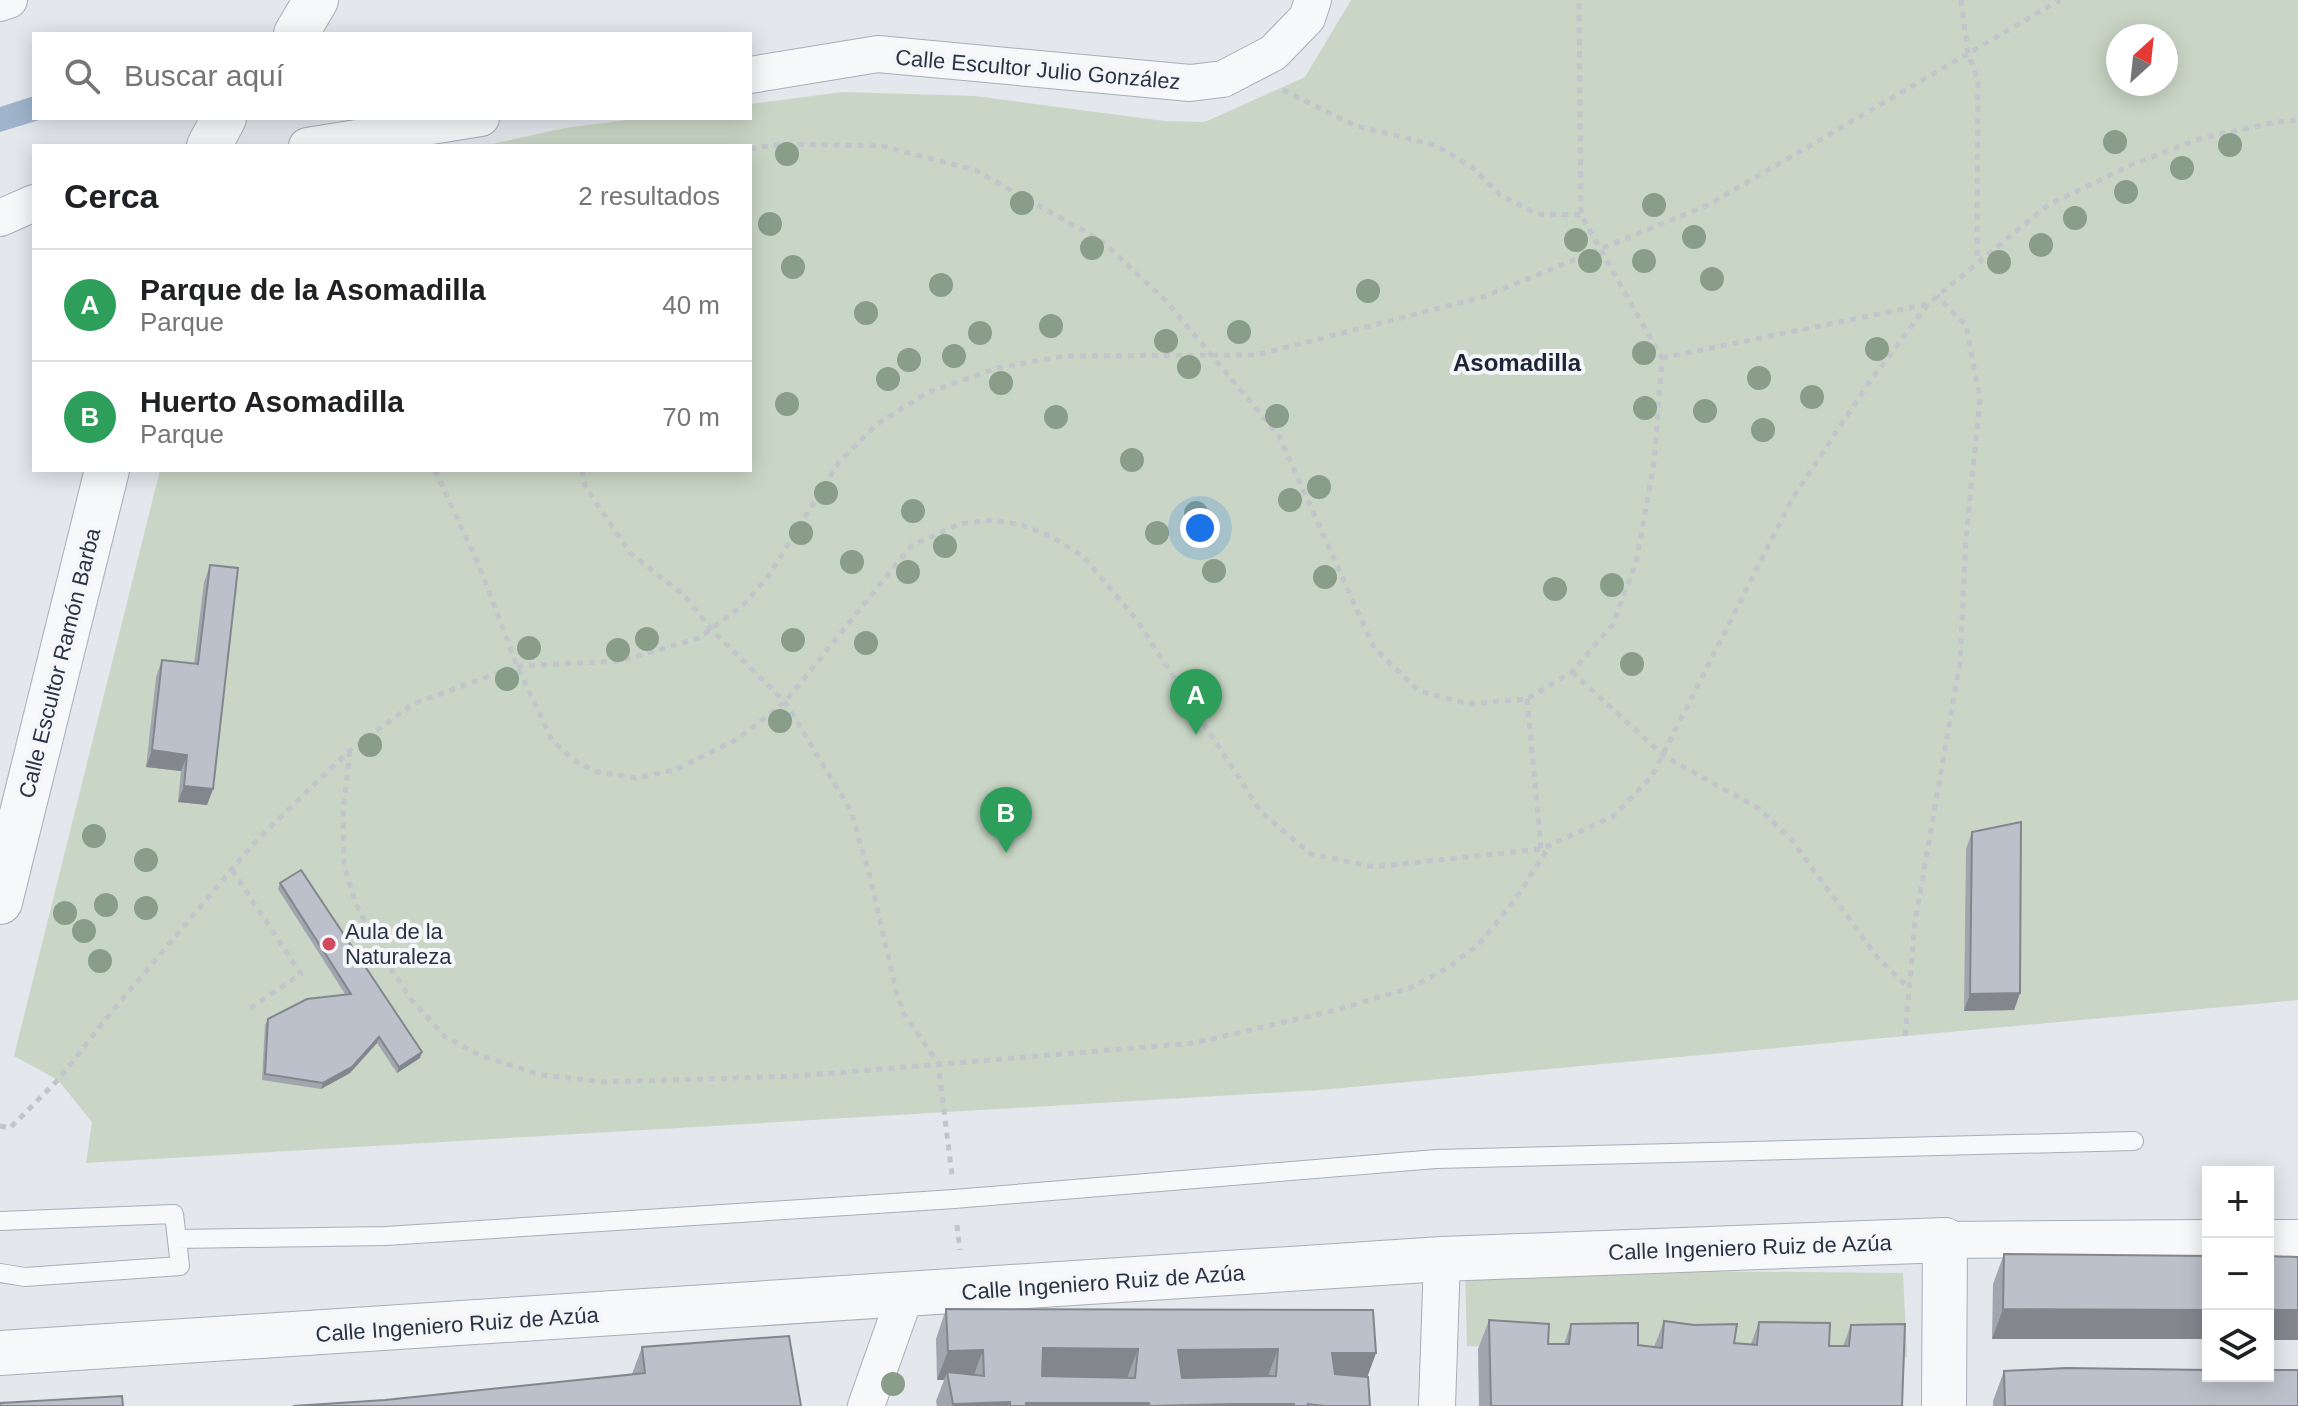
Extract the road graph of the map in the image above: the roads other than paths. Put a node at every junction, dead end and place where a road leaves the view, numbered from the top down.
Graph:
1 (9, 0) edge
2 (286, 0) edge
3 (316, 0) edge
4 (0, 3) edge
5 (1310, 9) edge
6 (269, 32) edge
7 (297, 32) edge
8 (752, 75) edge
9 (223, 120) edge
10 (252, 120) edge
11 (469, 120) edge
12 (210, 144) edge
13 (240, 144) edge
14 (319, 144) edge
15 (32, 204) edge
16 (0, 218) edge
17 (78, 472) edge
18 (107, 472) edge
19 (0, 789) edge
20 (0, 902) edge
21 (2134, 1141) dead end
22 (0, 1221) edge
23 (2202, 1238) edge
24 (2274, 1238) edge
25 (2298, 1238) edge
26 (177, 1239) junction
27 (1945, 1240) junction
28 (1442, 1259) junction
29 (0, 1273) edge
30 (905, 1296) junction
31 (0, 1353) edge
32 (866, 1406) edge
33 (1437, 1406) edge
34 (1944, 1406) edge

1 - 4 street
2 - 6 street
3 - 7 street
5 - 8 street, Calle Escultor Julio González
9 - 12 street
10 - 13 street
11 - 14 street
15 - 16 street
17 - 19 street, Calle Escultor Ramón Barba
18 - 20 street, Calle Escultor Ramón Barba
21 - 26 lane
22 - 26 lane
23 - 27 street, Calle Ingeniero Ruiz de Azúa
24 - 25 street
26 - 29 lane
27 - 28 street, Calle Ingeniero Ruiz de Azúa
27 - 34 street
28 - 30 street, Calle Ingeniero Ruiz de Azúa
28 - 33 street
30 - 31 street, Calle Ingeniero Ruiz de Azúa
30 - 32 street

